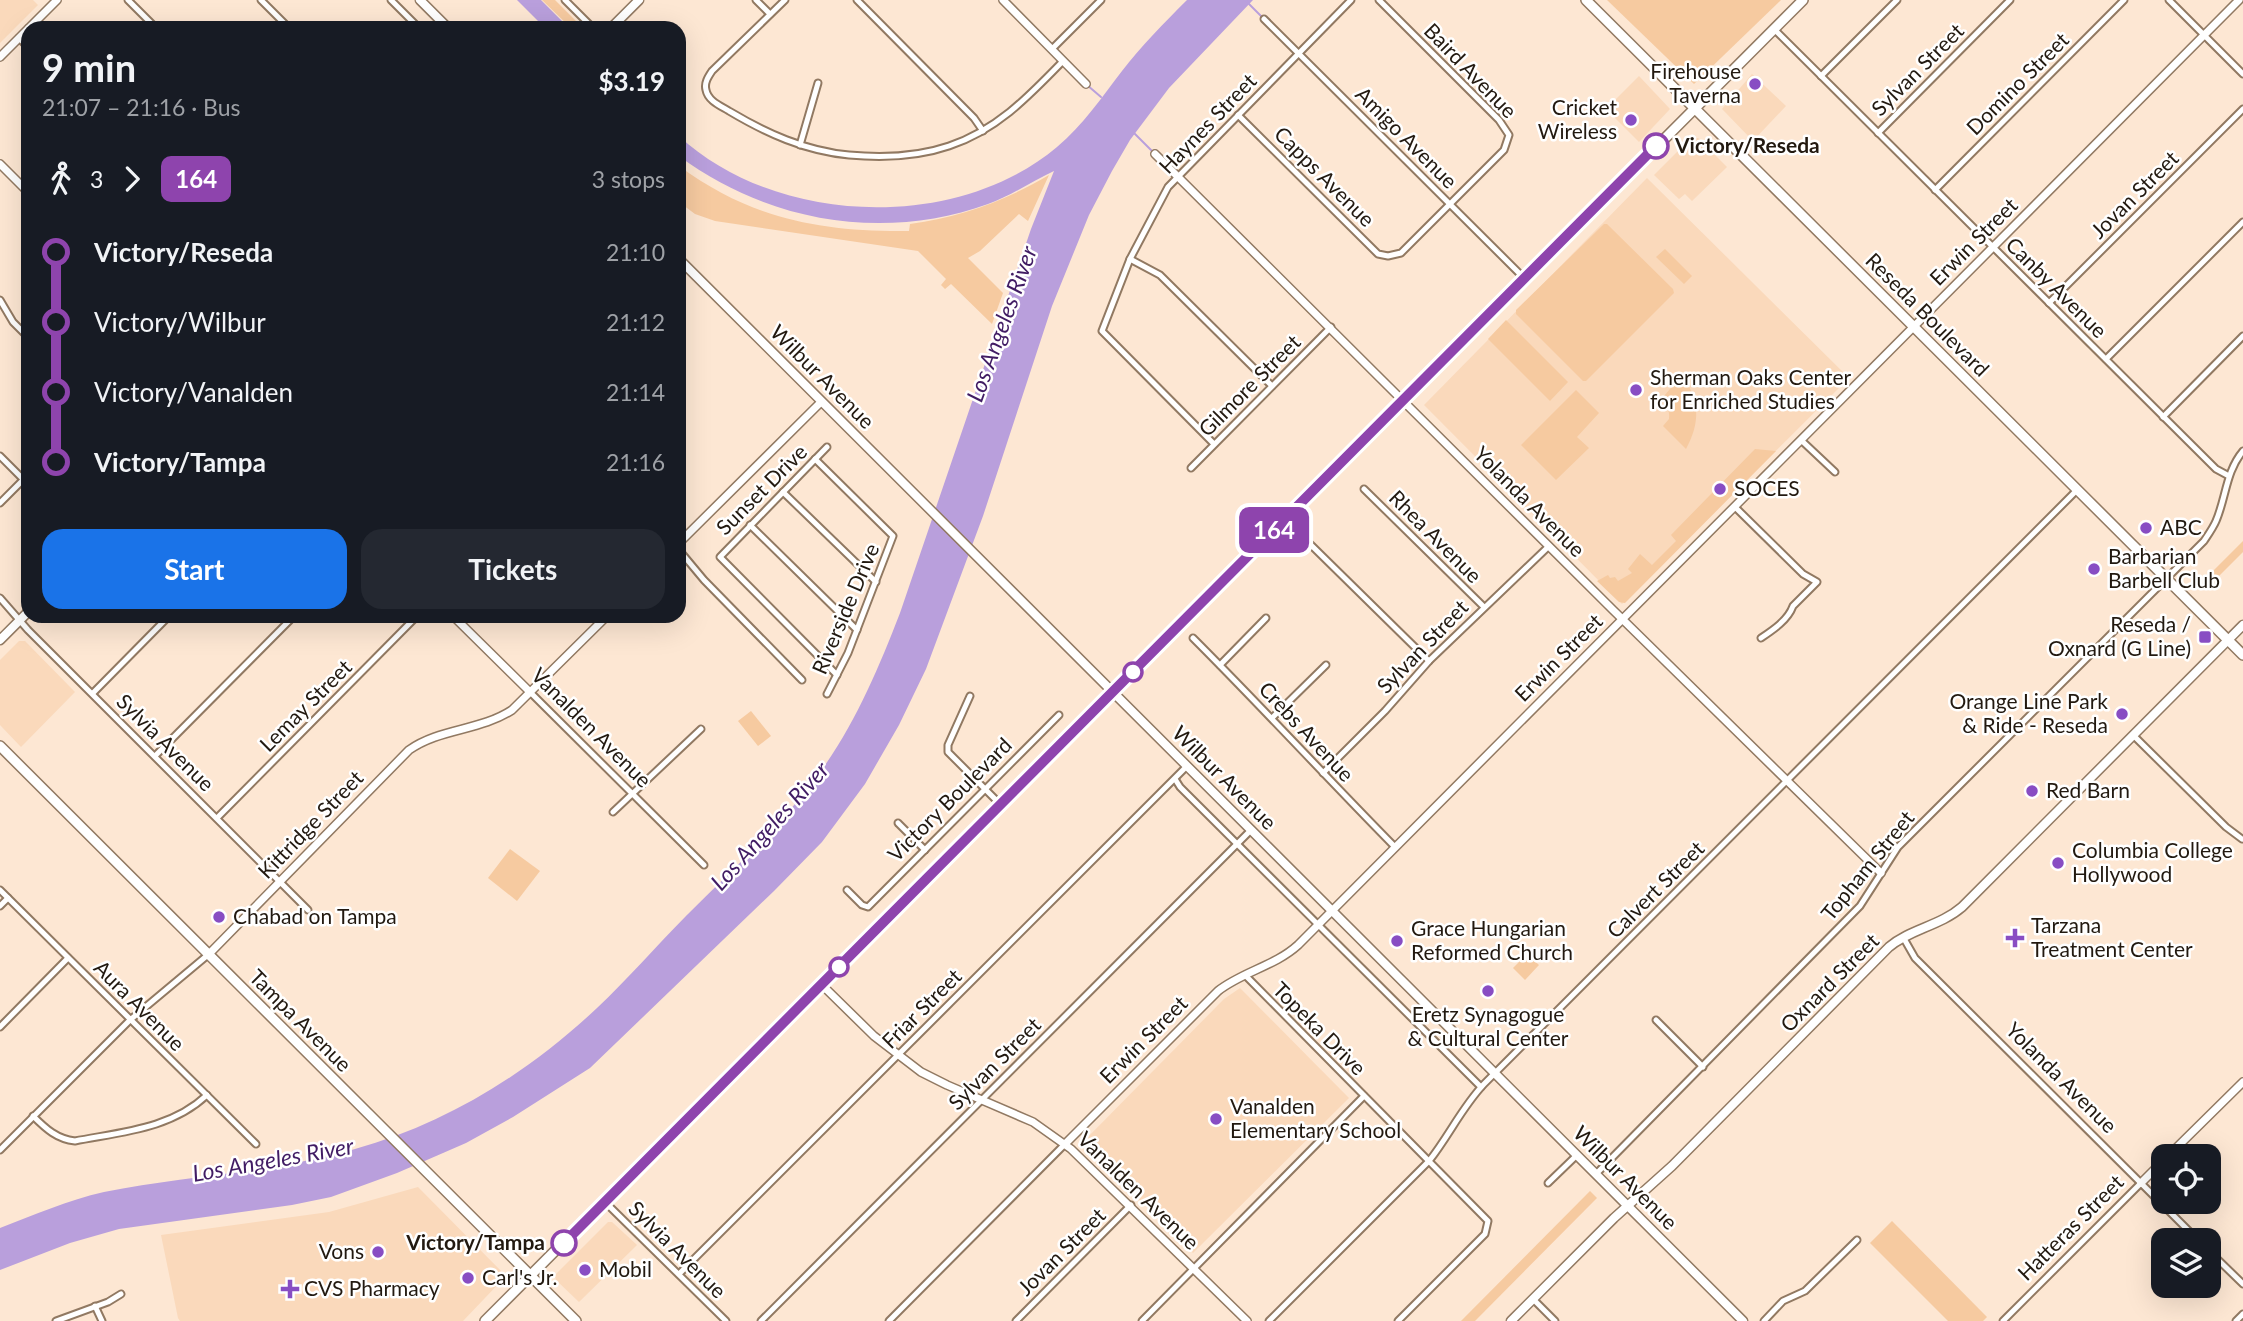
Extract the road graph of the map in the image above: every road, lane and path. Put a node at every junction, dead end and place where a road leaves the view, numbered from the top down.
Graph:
1 (57, 0) edge
2 (128, 0) edge
3 (261, 0) edge
4 (391, 0) edge
5 (420, 0) edge
6 (565, 0) edge
7 (639, 0) edge
8 (756, 0) edge
9 (785, 0) edge
10 (857, 0) edge
11 (1003, 0) edge
12 (1101, 0) edge
13 (1351, 0) edge
14 (1379, 0) edge
15 (1586, 0) edge
16 (1803, 0) edge
17 (2010, 0) edge
18 (2124, 0) edge
19 (2169, 0) edge
20 (2239, 0) edge
21 (1892, 2) edge
22 (770, 15) junction
23 (1264, 19) dead end
24 (37, 21) edge
25 (149, 21) edge
26 (282, 21) edge
27 (412, 21) edge
28 (441, 21) edge
29 (586, 21) edge
30 (618, 21) edge
31 (1774, 29) junction
32 (2204, 35) junction
33 (19, 38) edge
34 (1052, 49) junction
35 (1299, 54) junction
36 (0, 57) edge
37 (1063, 61) junction
38 (2243, 74) edge
39 (1821, 76) junction
40 (818, 83) dead end
41 (1086, 84) dead end
42 (1695, 108) junction
43 (2243, 109) edge
44 (1238, 115) junction
45 (983, 131) junction
46 (1878, 133) junction
47 (800, 145) junction
48 (1155, 153) dead end
49 (0, 164) edge
50 (1178, 175) junction
51 (21, 185) edge
52 (1935, 190) junction
53 (1449, 202) junction
54 (2243, 222) edge
55 (1993, 247) junction
56 (1130, 259) junction
57 (686, 266) edge
58 (1525, 279) junction
59 (0, 300) edge
60 (2049, 303) junction
61 (2, 311) edge
62 (1331, 327) junction
63 (1914, 327) junction
64 (21, 330) edge
65 (2243, 336) edge
66 (2106, 359) junction
67 (1272, 386) junction
68 (1404, 400) junction
69 (821, 401) junction
70 (2163, 416) junction
71 (1801, 440) junction
72 (1214, 444) junction
73 (827, 447) dead end
74 (2243, 451) edge
75 (0, 456) edge
76 (815, 459) junction
77 (1191, 468) dead end
78 (1835, 472) dead end
79 (21, 473) edge
80 (2229, 476) junction
81 (21, 482) edge
82 (1364, 489) dead end
83 (2077, 490) junction
84 (783, 492) junction
85 (0, 503) edge
86 (1735, 506) junction
87 (750, 525) junction
88 (686, 537) edge
89 (1310, 544) dead end
90 (1549, 546) junction
91 (686, 559) edge
92 (2167, 579) junction
93 (876, 582) junction
94 (0, 598) edge
95 (1484, 607) junction
96 (1266, 618) dead end
97 (1622, 619) junction
98 (19, 621) joint
99 (21, 623) edge
100 (162, 623) edge
101 (287, 623) edge
102 (410, 623) edge
103 (460, 623) edge
104 (600, 623) edge
105 (2243, 625) edge
106 (857, 630) junction
107 (1193, 638) dead end
108 (1761, 638) dead end
109 (2228, 639) junction
110 (0, 640) edge
111 (2243, 654) edge
112 (1429, 662) junction
113 (1220, 665) junction
114 (1326, 665) dead end
115 (837, 675) junction
116 (802, 680) dead end
117 (1113, 691) junction
118 (530, 692) junction
119 (93, 693) junction
120 (827, 694) dead end
121 (970, 696) dead end
122 (1059, 715) dead end
123 (1272, 718) junction
124 (701, 729) dead end
125 (2133, 736) junction
126 (0, 746) edge
127 (155, 756) junction
128 (1187, 766) junction
129 (1323, 773) junction
130 (1175, 779) junction
131 (1786, 781) junction
132 (985, 790) junction
133 (632, 794) junction
134 (1000, 804) junction
135 (613, 812) dead end
136 (217, 818) junction
137 (898, 823) dead end
138 (1251, 830) junction
139 (2242, 839) edge
140 (1237, 844) junction
141 (1395, 847) junction
142 (925, 850) junction
143 (704, 865) dead end
144 (1881, 873) junction
145 (280, 881) junction
146 (0, 890) edge
147 (847, 890) dead end
148 (8, 898) junction
149 (0, 906) edge
150 (308, 910) dead end
151 (1332, 911) junction
152 (1318, 925) junction
153 (1903, 937) junction
154 (209, 954) junction
155 (68, 958) junction
156 (1245, 975) junction
157 (821, 984) junction
158 (130, 1020) junction
159 (1656, 1020) dead end
160 (0, 1027) edge
161 (898, 1056) junction
162 (1703, 1067) junction
163 (1494, 1073) junction
164 (2243, 1082) edge
165 (1481, 1087) junction
166 (207, 1095) junction
167 (1364, 1096) junction
168 (982, 1100) junction
169 (33, 1116) junction
170 (256, 1144) dead end
171 (1065, 1144) junction
172 (2180, 1144) edge
173 (0, 1150) edge
174 (1577, 1155) junction
175 (1429, 1161) junction
176 (2151, 1172) edge
177 (1596, 1174) junction
178 (2141, 1182) junction
179 (1548, 1183) dead end
180 (605, 1202) junction
181 (1131, 1205) junction
182 (1629, 1206) junction
183 (2186, 1228) edge
184 (1857, 1240) dead end
185 (2221, 1263) edge
186 (1193, 1269) junction
187 (679, 1274) junction
188 (531, 1276) junction
189 (2243, 1284) edge
190 (121, 1294) dead end
191 (1532, 1299) junction
192 (96, 1306) junction
193 (2243, 1314) edge
194 (56, 1321) edge
195 (102, 1321) edge
196 (485, 1321) edge
197 (576, 1321) edge
198 (726, 1321) edge
199 (761, 1321) edge
200 (888, 1321) edge
201 (1016, 1321) edge
202 (1142, 1321) edge
203 (1247, 1321) edge
204 (1269, 1321) edge
205 (1398, 1321) edge
206 (1511, 1321) edge
207 (1555, 1321) edge
208 (1743, 1321) edge
209 (1764, 1321) edge
210 (2003, 1321) edge
211 (2236, 1321) edge

1 - 24 street
2 - 25 street
3 - 26 street
4 - 27 street
5 - 28 main road
6 - 29 street
7 - 30 main road
8 - 22 street
9 - 22 street
10 - 45 street
11 - 34 street
12 - 34 street
13 - 35 street, Haynes Street
14 - 53 street, Baird Avenue
15 - 42 main road, Reseda Boulevard
16 - 31 main road, Victory Boulevard
17 - 46 street, Sylvan Street
18 - 52 street, Domino Street
19 - 32 street
20 - 32 street, Erwin Street
21 - 39 street
22 - 47 street
23 - 35 street, Amigo Avenue
31 - 39 street, Canby Avenue
31 - 42 main road, Victory Boulevard
32 - 38 street
32 - 55 street, Erwin Street
33 - 36 street
34 - 37 street
35 - 44 street, Haynes Street
35 - 53 street, Amigo Avenue
37 - 41 street
37 - 45 street
39 - 46 street, Canby Avenue
40 - 47 street
42 - 58 main road, Victory Boulevard
42 - 63 main road, Reseda Boulevard
43 - 60 street, Jovan Street
44 - 50 street, Haynes Street
44 - 53 street, Capps Avenue
45 - 47 street
46 - 52 street, Canby Avenue
48 - 50 street, Yolanda Avenue
49 - 51 street
50 - 56 street, Haynes Street
50 - 62 street, Yolanda Avenue
52 - 55 street, Canby Avenue
53 - 58 street, Amigo Avenue
54 - 66 street
55 - 60 street, Canby Avenue
55 - 63 street, Erwin Street
56 - 67 street
56 - 72 street, Haynes Street
57 - 69 main road, Wilbur Avenue
58 - 68 main road, Victory Boulevard
59 - 61 street
60 - 66 street, Canby Avenue
61 - 64 street
62 - 67 street, Gilmore Street
62 - 68 street, Yolanda Avenue
63 - 71 street, Erwin Street
63 - 83 main road, Reseda Boulevard
65 - 70 street
66 - 70 street, Canby Avenue
67 - 72 street, Gilmore Street
68 - 90 street, Yolanda Avenue
68 - 117 main road, Victory Boulevard
69 - 88 street
69 - 117 main road, Wilbur Avenue
70 - 80 street, Canby Avenue
71 - 78 street
71 - 86 street, Erwin Street
72 - 77 street, Gilmore Street
73 - 76 street, Sunset Drive
74 - 80 street, Topham Street
75 - 79 street
76 - 84 street, Sunset Drive
76 - 93 street, Riverside Drive
80 - 92 street, Topham Street
81 - 85 street
82 - 95 street, Rhea Avenue
83 - 92 main road, Reseda Boulevard
83 - 131 street, Calvert Street
84 - 87 street, Sunset Drive
84 - 93 street
86 - 97 street, Erwin Street
86 - 108 street
87 - 106 street
87 - 115 street, Sunset Drive
89 - 112 street
90 - 95 street, Sylvan Street
90 - 97 street, Yolanda Avenue
91 - 116 street
92 - 109 main road, Reseda Boulevard
92 - 144 street, Topham Street
93 - 106 street, Riverside Drive
94 - 98 street, Sylvia Avenue
95 - 112 street, Sylvan Street
96 - 113 street
97 - 131 street, Yolanda Avenue
97 - 141 street, Erwin Street
98 - 110 main road
99 - 119 street, Sylvia Avenue
100 - 119 street
101 - 127 street
102 - 136 street, Lemay Street
103 - 118 street, Vanalden Avenue
104 - 118 street, Kittridge Street
105 - 109 main road, Oxnard Street
106 - 115 street, Riverside Drive
107 - 113 street, Crebs Avenue
109 - 111 main road, Reseda Boulevard
109 - 125 main road, Oxnard Street
112 - 129 street, Sylvan Street
113 - 123 street, Crebs Avenue
114 - 123 street
115 - 120 street, Riverside Drive
117 - 128 main road, Wilbur Avenue
117 - 134 main road, Victory Boulevard
118 - 133 street, Vanalden Avenue
118 - 145 street, Kittridge Street
119 - 127 street, Sylvia Avenue
121 - 132 street
122 - 132 street, Victory Boulevard
123 - 129 street, Crebs Avenue
124 - 133 street
125 - 139 street
125 - 153 main road, Oxnard Street
126 - 154 main road, Tampa Avenue
127 - 136 street, Sylvia Avenue
128 - 130 street, Friar Street
128 - 138 main road, Wilbur Avenue
129 - 141 street, Crebs Avenue
130 - 140 street, Wilbur Avenue
130 - 161 street, Friar Street
131 - 144 street, Yolanda Avenue
131 - 163 street, Calvert Street
132 - 134 street
132 - 142 street, Victory Boulevard
133 - 135 street
133 - 143 street, Vanalden Avenue
134 - 157 main road, Victory Boulevard
136 - 145 street, Sylvia Avenue
137 - 142 street
138 - 140 street, Sylvan Street
138 - 151 main road, Wilbur Avenue
140 - 152 street, Wilbur Avenue
140 - 168 street, Sylvan Street
141 - 151 street, Erwin Street
142 - 147 street, Victory Boulevard
144 - 162 street, Topham Street
145 - 150 street, Sylvia Avenue
145 - 154 street, Kittridge Street
146 - 148 street, Aura Avenue
148 - 149 street
148 - 155 street, Aura Avenue
151 - 152 street, Erwin Street
151 - 163 main road, Wilbur Avenue
152 - 156 street, Erwin Street
152 - 165 street, Wilbur Avenue
153 - 178 street, Yolanda Avenue
153 - 182 main road, Oxnard Street
154 - 158 street, Kittridge Street
154 - 188 main road, Tampa Avenue
155 - 158 street, Aura Avenue
155 - 160 street
156 - 167 street, Topeka Drive
156 - 171 street, Erwin Street
157 - 161 street, Vanalden Avenue
157 - 180 main road, Victory Boulevard
158 - 166 street, Aura Avenue
158 - 169 street, Kittridge Street
159 - 162 street
161 - 168 street, Vanalden Avenue
161 - 187 street, Friar Street
162 - 177 street, Topham Street
163 - 165 street, Calvert Street
163 - 174 main road, Wilbur Avenue
164 - 172 street
165 - 175 street, Calvert Street
166 - 169 street
166 - 170 street, Aura Avenue
167 - 175 street, Topeka Drive
167 - 186 street
168 - 171 street, Vanalden Avenue
168 - 199 street, Sylvan Street
169 - 173 street, Kittridge Street
171 - 181 street, Vanalden Avenue
171 - 200 street, Erwin Street
174 - 177 main road, Wilbur Avenue
174 - 179 street
175 - 204 street, Calvert Street
175 - 205 street, Topeka Drive
176 - 178 street, Hatteras Street
177 - 182 main road, Wilbur Avenue
178 - 183 street, Yolanda Avenue
178 - 210 street, Hatteras Street
180 - 187 street, Sylvia Avenue
180 - 188 main road, Victory Boulevard
181 - 186 street, Vanalden Avenue
181 - 201 street, Jovan Street
182 - 191 main road, Oxnard Street
182 - 208 main road, Wilbur Avenue
184 - 209 street
185 - 189 street
186 - 202 street
186 - 203 street, Vanalden Avenue
187 - 198 street, Sylvia Avenue
188 - 196 main road, Victory Boulevard
188 - 197 main road, Tampa Avenue
190 - 192 street
191 - 206 main road, Oxnard Street
191 - 207 street
192 - 194 street
192 - 195 street
193 - 211 street

